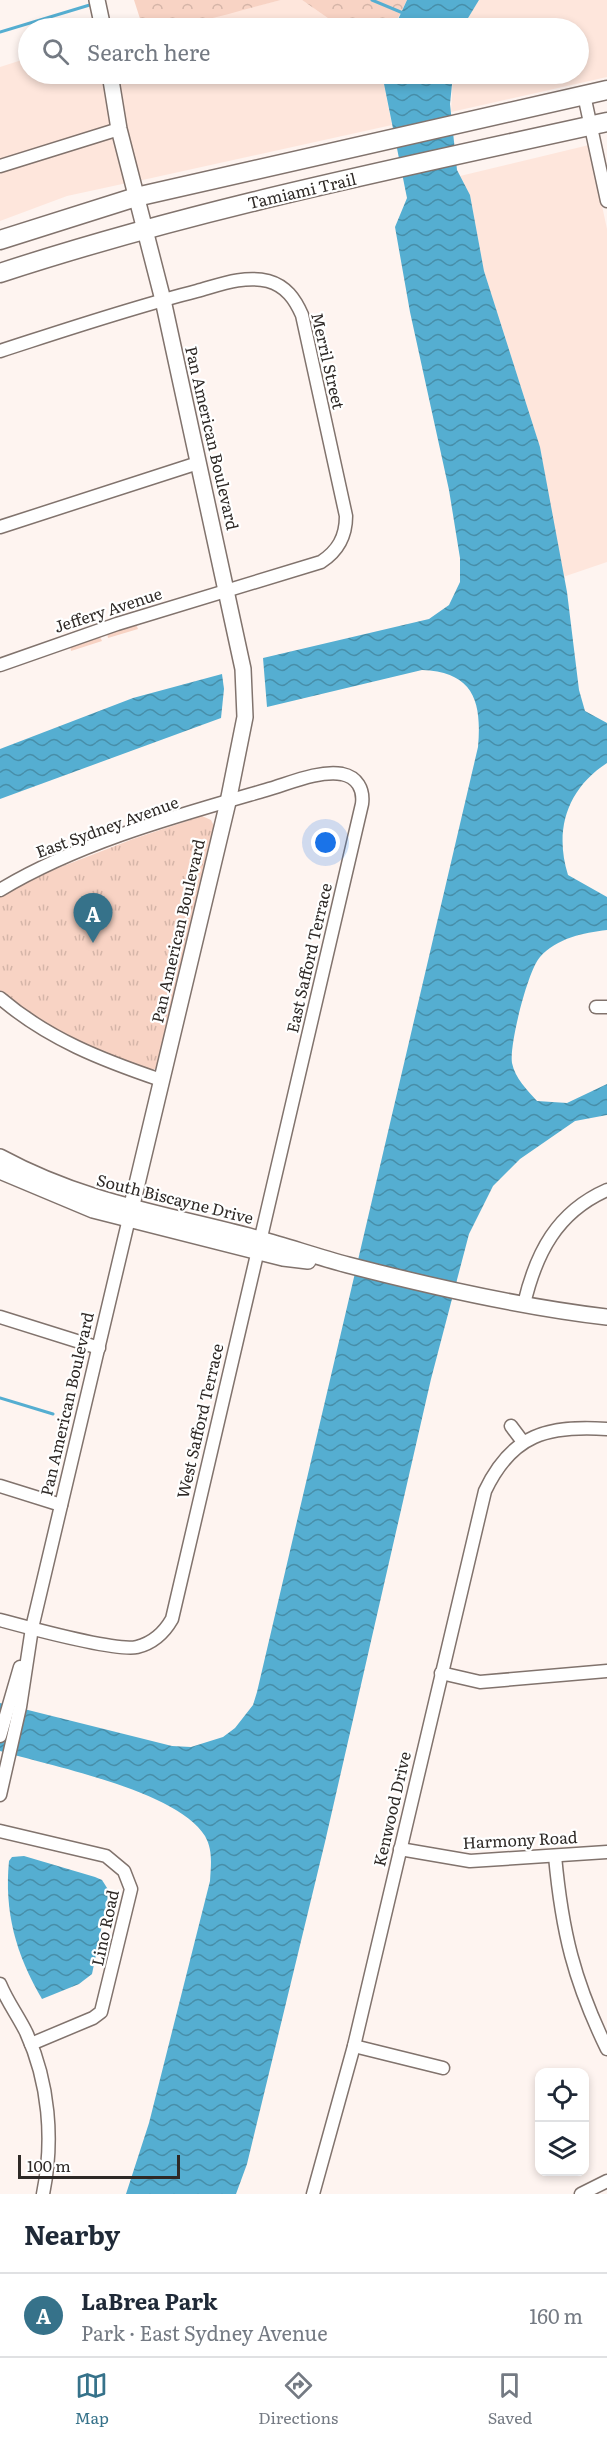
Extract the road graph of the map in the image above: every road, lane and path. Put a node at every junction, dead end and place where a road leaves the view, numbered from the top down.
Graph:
1 (97, 0) edge
2 (101, 18) edge
3 (112, 84) edge
4 (607, 90) edge
5 (584, 95) junction
6 (599, 124) edge
7 (119, 129) junction
8 (0, 166) edge
9 (136, 197) junction
10 (607, 200) edge
11 (144, 229) junction
12 (0, 240) edge
13 (0, 273) edge
14 (163, 300) junction
15 (0, 351) edge
16 (198, 463) junction
17 (0, 527) edge
18 (227, 589) junction
19 (0, 665) edge
20 (228, 801) junction
21 (0, 890) edge
22 (0, 998) edge
23 (161, 1080) junction
24 (0, 1157) edge
25 (0, 1171) edge
26 (607, 1190) edge
27 (130, 1214) junction
28 (258, 1245) junction
29 (524, 1304) junction
30 (0, 1317) edge
31 (607, 1317) edge
32 (99, 1348) junction
33 (511, 1426) dead end
34 (607, 1429) edge
35 (523, 1442) junction
36 (0, 1486) edge
37 (61, 1505) junction
38 (0, 1620) edge
39 (32, 1628) junction
40 (607, 1670) edge
41 (441, 1673) junction
42 (14, 1706) junction
43 (0, 1736) edge
44 (0, 1795) edge
45 (0, 1831) edge
46 (400, 1849) junction
47 (607, 1852) edge
48 (555, 1856) junction
49 (0, 1984) edge
50 (31, 2044) junction
51 (354, 2046) junction
52 (607, 2049) edge
53 (443, 2068) dead end
54 (607, 2181) edge
55 (43, 2194) edge
56 (314, 2194) edge
57 (581, 2194) edge

1 - 2 street
3 - 7 street, Pan American Boulevard
4 - 5 main road, Tamiami Trail
5 - 6 street
5 - 9 main road, Tamiami Trail
6 - 10 street
6 - 11 main road, Tamiami Trail
7 - 8 street
7 - 9 street, Pan American Boulevard
9 - 11 street, Pan American Boulevard
9 - 12 main road, Tamiami Trail
11 - 13 main road, Tamiami Trail
11 - 14 street, Pan American Boulevard
14 - 15 street, Merril Street
14 - 16 street, Pan American Boulevard
14 - 18 street, Merril Street
16 - 17 street
16 - 18 street, Pan American Boulevard
18 - 19 street, Jeffery Avenue
18 - 20 street, Pan American Boulevard
20 - 21 street, East Sydney Avenue
20 - 23 street, Pan American Boulevard
20 - 28 street, East Safford Terrace
22 - 23 street
23 - 27 street, Pan American Boulevard
24 - 27 street, South Biscayne Drive
25 - 27 street, South Biscayne Drive
26 - 29 street
27 - 28 street, South Biscayne Drive
27 - 32 street, Pan American Boulevard
28 - 29 street, South Biscayne Drive
28 - 39 street, West Safford Terrace
29 - 31 street, South Biscayne Drive
30 - 32 street
32 - 37 street, Pan American Boulevard
33 - 35 street
34 - 35 street, Kenwood Drive
35 - 41 street, Kenwood Drive
36 - 37 street
37 - 39 street, Pan American Boulevard
38 - 39 street, West Safford Terrace
39 - 42 street, Pan American Boulevard
40 - 41 street
41 - 46 street, Kenwood Drive
42 - 43 street
42 - 44 street, Pan American Boulevard
45 - 50 street, Lino Road
46 - 48 street, Harmony Road
46 - 51 street, Kenwood Drive
47 - 48 street, Harmony Road
48 - 52 street
49 - 50 street
50 - 55 street
51 - 53 street
51 - 56 street, Kenwood Drive
54 - 57 street

